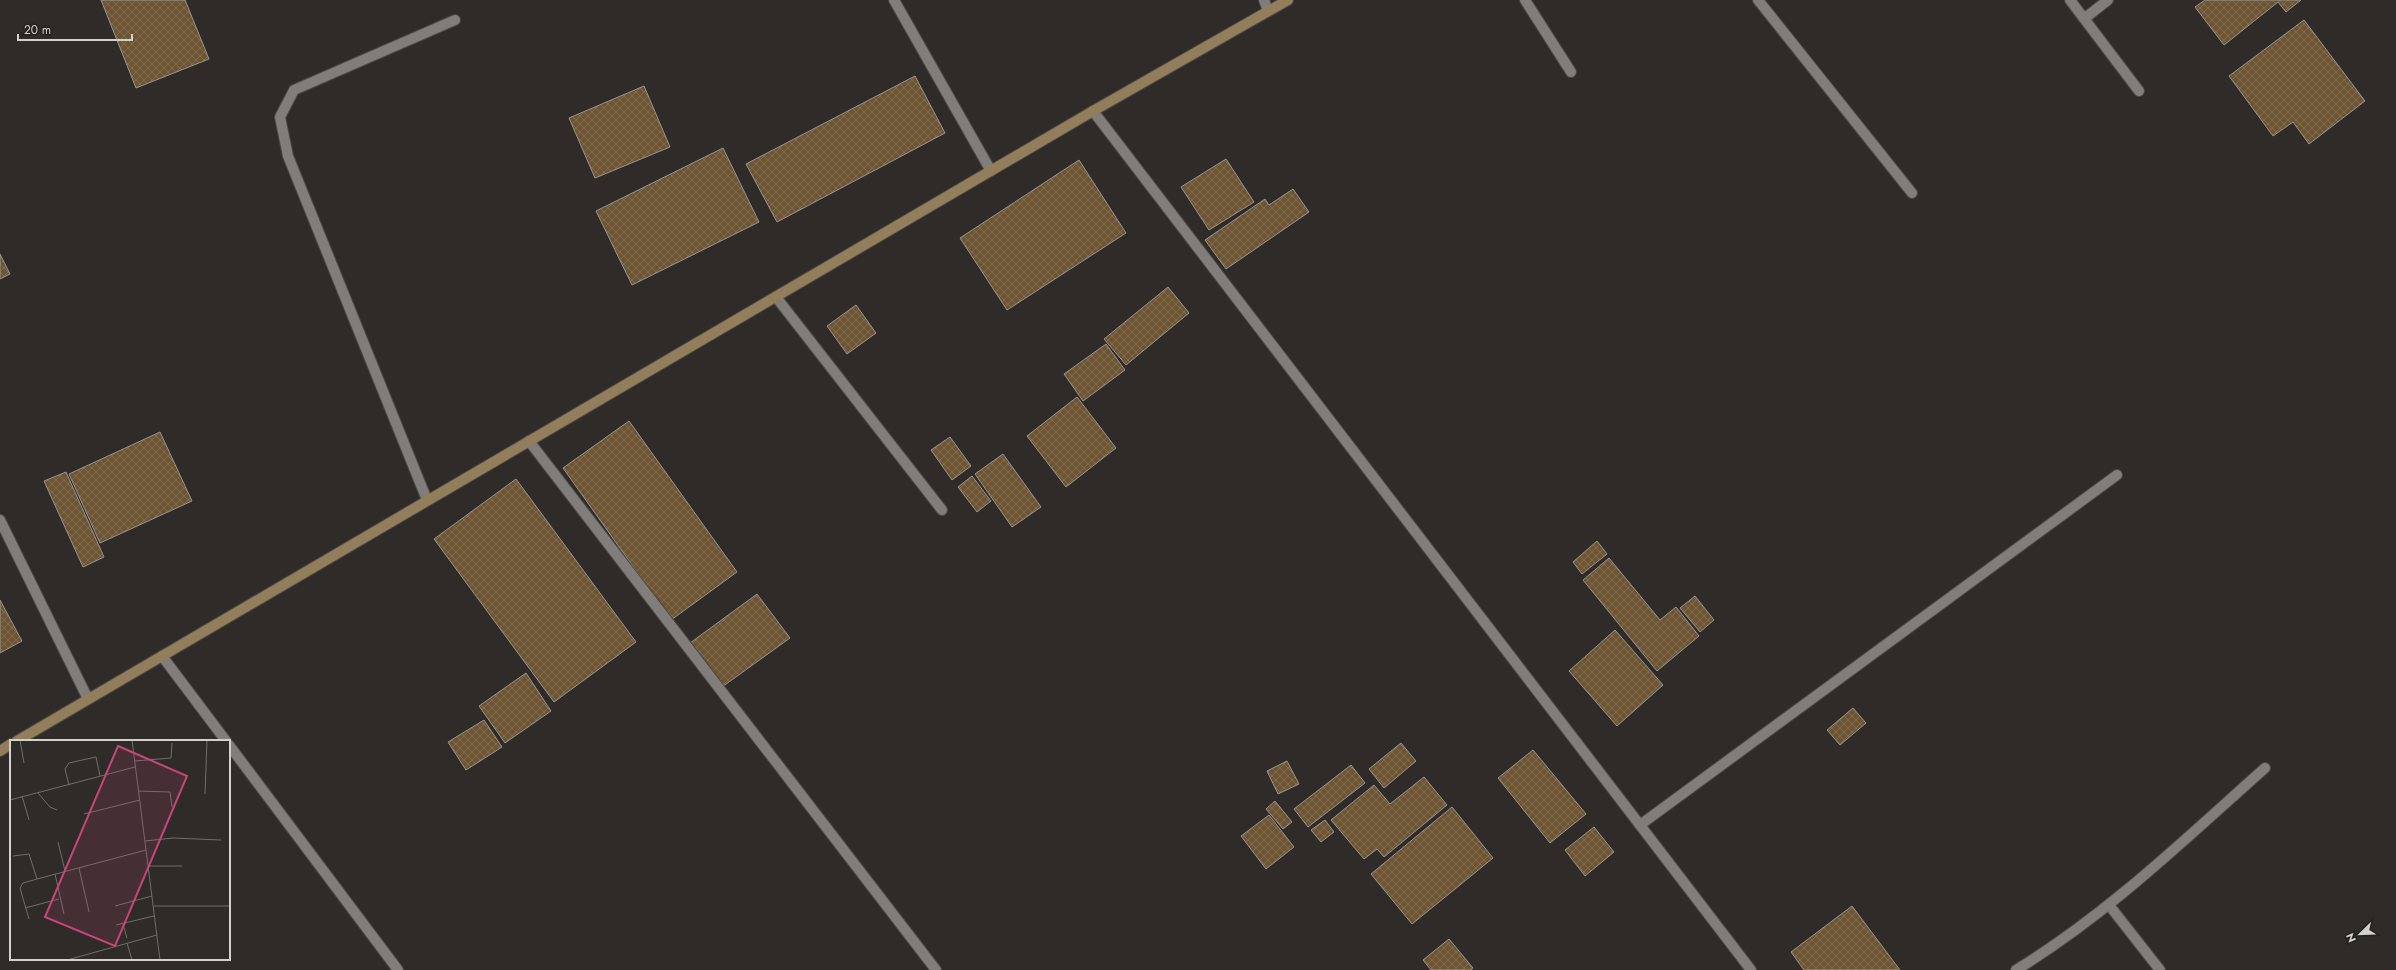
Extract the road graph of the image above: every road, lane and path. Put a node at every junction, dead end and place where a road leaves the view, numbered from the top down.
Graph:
1 (894, 0) edge
2 (1264, 0) edge
3 (1288, 0) edge
4 (1525, 0) edge
5 (1758, 0) edge
6 (2070, 0) edge
7 (2108, 0) edge
8 (1268, 11) junction
9 (2084, 18) junction
10 (455, 20) dead end
11 (1572, 72) dead end
12 (2139, 91) dead end
13 (1093, 111) junction
14 (991, 171) junction
15 (1912, 193) dead end
16 (776, 297) junction
17 (529, 441) junction
18 (2117, 475) dead end
19 (427, 500) junction
20 (942, 510) dead end
21 (0, 520) edge
22 (162, 656) junction
23 (88, 699) junction
24 (19, 740) edge
25 (225, 740) edge
26 (10, 745) edge
27 (230, 746) edge
28 (0, 751) edge
29 (2265, 768) dead end
30 (1640, 825) junction
31 (2109, 905) junction
32 (398, 970) edge
33 (936, 970) edge
34 (1750, 970) edge
35 (2016, 970) edge
36 (2160, 970) edge

1 - 14 street
2 - 8 street
3 - 8 main road
4 - 11 street
5 - 15 street
6 - 9 street
7 - 9 street
8 - 13 main road
9 - 12 street
10 - 19 street
13 - 14 main road
13 - 30 street
14 - 16 main road
16 - 17 main road
16 - 20 street
17 - 19 main road
17 - 33 street
18 - 30 street
19 - 22 main road
21 - 23 street
22 - 23 main road
22 - 25 street
23 - 24 main road
26 - 28 main road
27 - 32 street
29 - 31 street
30 - 34 street
31 - 35 street
31 - 36 street

